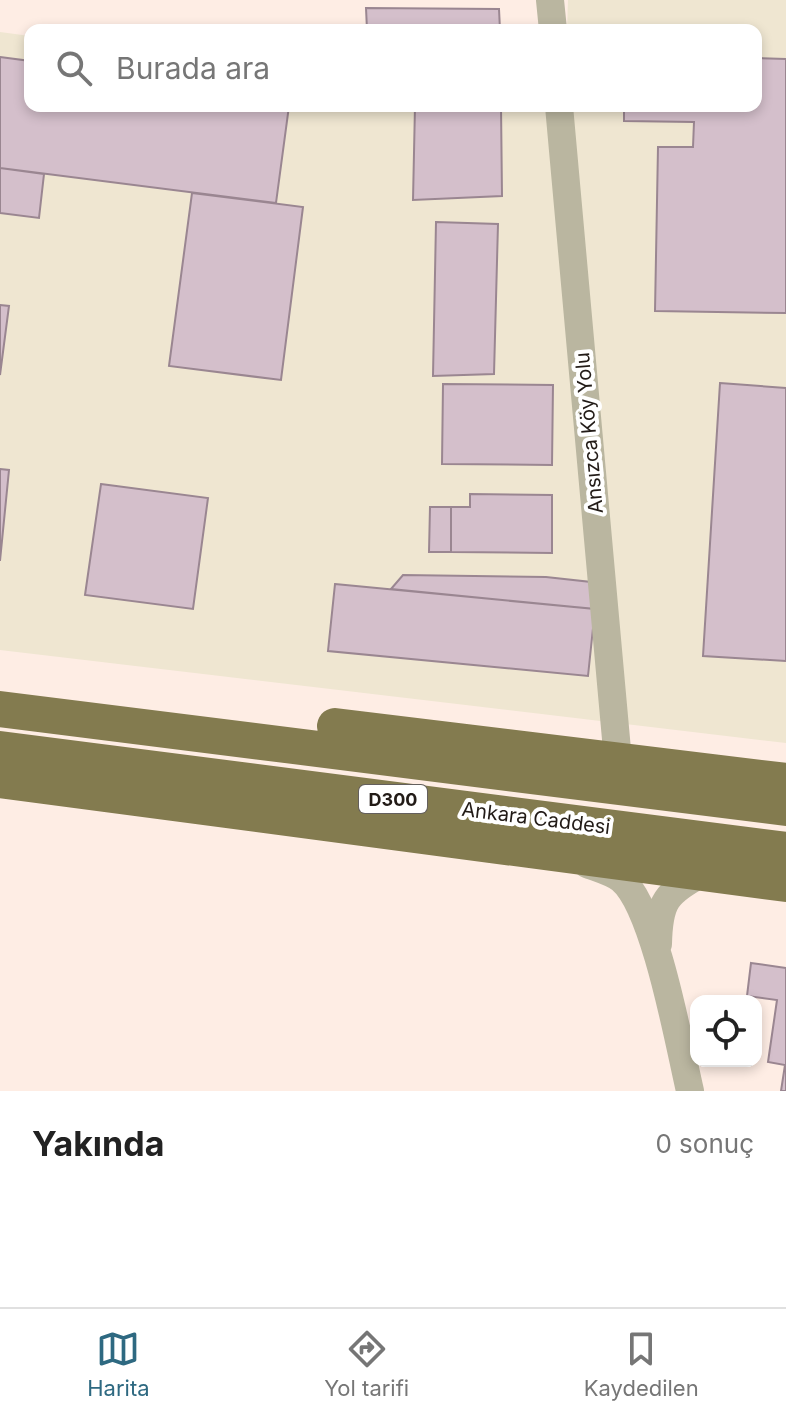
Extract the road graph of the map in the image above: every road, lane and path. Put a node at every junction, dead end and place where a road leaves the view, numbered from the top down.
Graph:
1 (550, 0) edge
2 (552, 24) edge
3 (560, 112) edge
4 (0, 685) edge
5 (0, 709) edge
6 (0, 749) edge
7 (618, 761) junction
8 (0, 780) edge
9 (786, 781) edge
10 (786, 808) edge
11 (786, 850) edge
12 (568, 855) junction
13 (702, 873) junction
14 (786, 884) edge
15 (658, 960) junction
16 (690, 1091) edge

1 - 2 street
3 - 7 street, Ansızca Köy Yolu
4 - 7 highway
5 - 10 highway, Ankara Caddesi / D300
6 - 11 highway, Ankara Caddesi / D300
7 - 9 highway
8 - 12 highway
12 - 13 highway
12 - 15 street
13 - 14 highway
13 - 15 street
15 - 16 street

